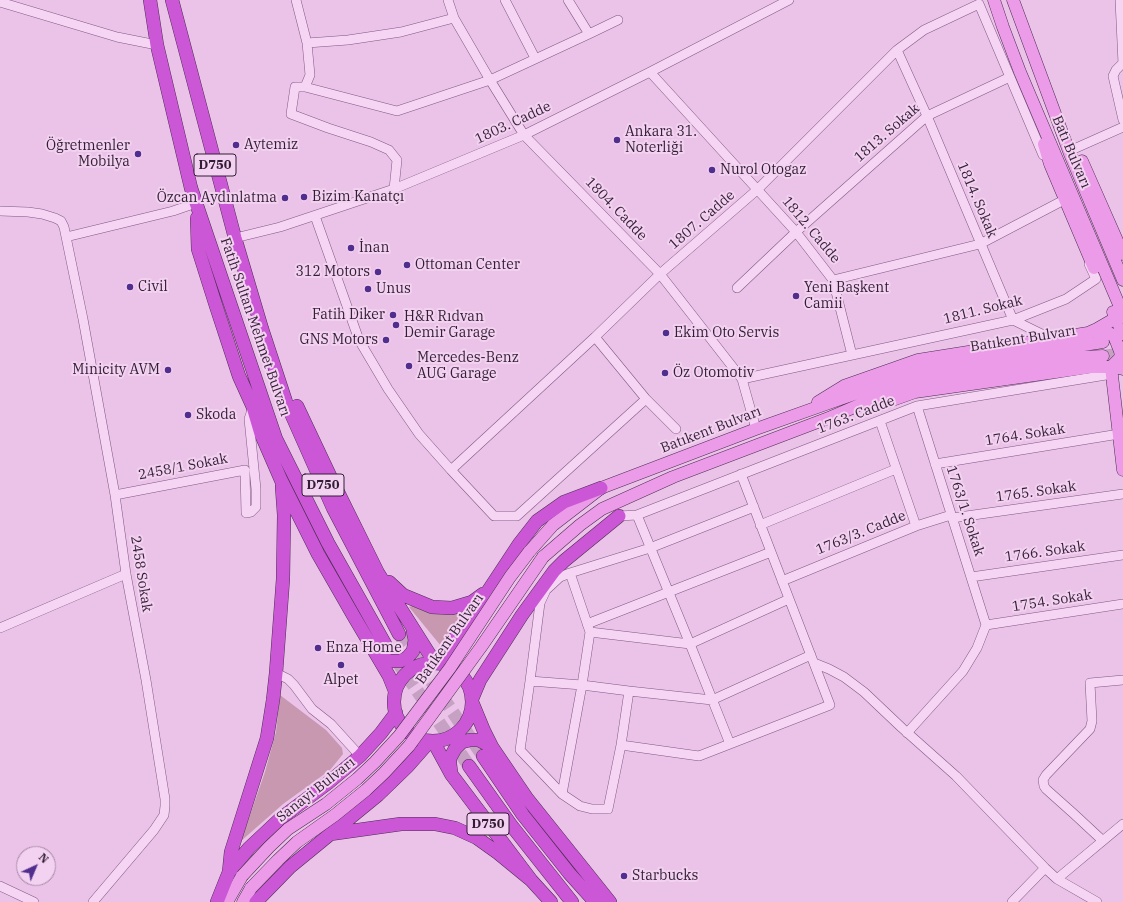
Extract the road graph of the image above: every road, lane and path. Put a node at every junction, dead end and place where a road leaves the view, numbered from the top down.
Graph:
1 (150, 0) edge
2 (172, 0) edge
3 (296, 0) edge
4 (448, 0) edge
5 (505, 0) edge
6 (568, 0) edge
7 (789, 0) edge
8 (994, 0) edge
9 (1013, 0) edge
10 (1120, 0) edge
11 (0, 2) edge
12 (979, 4) joint
13 (454, 18) junction
14 (618, 20) dead end
15 (589, 34) junction
16 (307, 43) junction
17 (157, 45) junction
18 (897, 50) junction
19 (535, 58) junction
20 (1120, 66) edge
21 (650, 72) junction
22 (1010, 77) junction
23 (490, 80) junction
24 (305, 87) junction
25 (927, 116) junction
26 (1040, 120) junction
27 (1123, 120) edge
28 (1123, 127) edge
29 (524, 135) junction
30 (1073, 151) junction
31 (394, 189) junction
32 (758, 190) junction
33 (1062, 201) junction
34 (196, 203) junction
35 (0, 210) edge
36 (315, 216) junction
37 (796, 232) junction
38 (1119, 233) edge
39 (66, 237) junction
40 (235, 238) junction
41 (980, 244) junction
42 (1123, 254) edge
43 (660, 274) junction
44 (833, 280) junction
45 (1123, 280) edge
46 (736, 288) dead end
47 (1121, 316) edge
48 (1013, 320) junction
49 (262, 330) junction
50 (1093, 331) junction
51 (1123, 334) edge
52 (595, 336) junction
53 (1052, 339) junction
54 (1103, 342) tunnel mouth
55 (852, 355) junction
56 (1103, 356) tunnel mouth
57 (1116, 370) edge
58 (742, 378) junction
59 (255, 379) junction
60 (646, 399) junction
61 (917, 406) junction
62 (253, 407) junction
63 (798, 414) junction
64 (1120, 415) edge
65 (831, 417) junction
66 (880, 421) junction
67 (756, 428) junction
68 (676, 429) dead end
69 (1119, 434) junction
70 (935, 464) junction
71 (896, 469) junction
72 (451, 470) junction
73 (1123, 470) edge
74 (741, 474) junction
75 (281, 480) junction
76 (601, 488) junction
77 (1123, 494) edge
78 (115, 495) junction
79 (754, 507) junction
80 (637, 515) junction
81 (619, 516) junction
82 (952, 517) junction
83 (580, 525) junction
84 (760, 525) junction
85 (916, 526) junction
86 (650, 548) junction
87 (771, 552) junction
88 (1123, 555) edge
89 (378, 573) junction
90 (126, 574) junction
91 (570, 574) junction
92 (970, 576) junction
93 (782, 580) junction
94 (488, 591) junction
95 (668, 592) junction
96 (789, 599) junction
97 (1123, 604) edge
98 (407, 618) junction
99 (986, 625) junction
100 (0, 628) edge
101 (588, 628) junction
102 (399, 634) tunnel mouth
103 (369, 642) junction
104 (385, 644) tunnel mouth
105 (690, 644) junction
106 (812, 659) junction
107 (437, 663) junction
108 (276, 674) junction
109 (1123, 680) edge
110 (530, 681) junction
111 (582, 685) junction
112 (396, 691) junction
113 (629, 691) junction
114 (712, 700) junction
115 (472, 701) junction
116 (425, 702) joint
117 (434, 711) joint
118 (396, 713) junction
119 (907, 733) junction
120 (431, 741) junction
121 (372, 743) junction
122 (621, 744) junction
123 (730, 744) junction
124 (487, 752) junction
125 (360, 756) junction
126 (469, 766) tunnel mouth
127 (404, 770) junction
128 (451, 774) junction
129 (562, 794) junction
130 (1123, 824) edge
131 (330, 834) junction
132 (1102, 840) junction
133 (1045, 868) junction
134 (236, 874) junction
135 (1057, 879) junction
136 (531, 880) junction
137 (0, 886) edge
138 (34, 902) edge
139 (93, 902) edge
140 (217, 902) edge
141 (228, 902) edge
142 (243, 902) edge
143 (256, 902) edge
144 (551, 902) edge
145 (572, 902) edge
146 (595, 902) edge
147 (610, 902) edge
148 (1012, 902) edge
149 (1097, 902) edge

1 - 17 highway, Fatih Sultan Mehmet Bulvarı / D750
2 - 40 highway, Fatih Sultan Mehmet Bulvarı / D750
3 - 16 street
4 - 13 street, 1804. Cadde
5 - 19 street
6 - 15 street
7 - 21 street, 1803. Cadde
8 - 26 main road, Batı Bulvarı
9 - 30 main road, Batı Bulvarı
10 - 20 street
11 - 17 street
12 - 18 street, 1807. Cadde
12 - 22 street, 1811. Sokak
13 - 16 street
13 - 23 street, 1804. Cadde
14 - 15 street
15 - 19 street
16 - 24 street
17 - 34 highway, Fatih Sultan Mehmet Bulvarı / D750
18 - 25 street, 1814. Sokak
18 - 32 street, 1807. Cadde
19 - 23 street
20 - 27 street
21 - 29 street, 1803. Cadde
21 - 32 street, 1812. Cadde
22 - 25 street, 1813. Sokak
22 - 33 street, 1811. Sokak
23 - 24 street
23 - 29 street, 1804. Cadde
24 - 31 street
25 - 37 street, 1813. Sokak
25 - 41 street, 1814. Sokak
26 - 47 main road, Batı Bulvarı
26 - 47 main road
28 - 30 street
29 - 31 street, 1803. Cadde
29 - 43 street, 1804. Cadde
30 - 38 main road
30 - 45 main road, Batı Bulvarı
31 - 36 street, 1803. Cadde
32 - 37 street, 1812. Cadde
32 - 43 street, 1807. Cadde
33 - 41 street, 1812. Cadde
33 - 48 street, 1811. Sokak
34 - 39 street
34 - 59 highway, Fatih Sultan Mehmet Bulvarı / D750
34 - 62 highway
35 - 39 street, 2458 Sokak
36 - 40 street, 1803. Cadde
36 - 72 street
37 - 44 street, 1812. Cadde
37 - 46 street, 1813. Sokak
38 - 42 main road
39 - 78 street, 2458 Sokak
40 - 49 highway, Fatih Sultan Mehmet Bulvarı / D750
41 - 44 street, 1812. Cadde
41 - 48 street, 1814. Sokak
43 - 52 street, 1807. Cadde
43 - 58 street, 1804. Cadde
44 - 55 street
47 - 50 main road
47 - 51 main road
48 - 53 street
48 - 55 street, 1811. Sokak
49 - 89 highway
49 - 102 highway, Fatih Sultan Mehmet Bulvarı / D750
50 - 53 main road
50 - 57 main road
52 - 60 street
52 - 72 street, 1807. Cadde
53 - 63 main road
54 - 63 main road, Batıkent Bulvarı
55 - 58 street, 1811. Sokak
56 - 65 main road, Batıkent Bulvarı
57 - 61 street, 1763. Cadde
57 - 64 main road
57 - 65 main road
58 - 67 street, 1804. Cadde
59 - 62 highway, D750
59 - 104 highway, Fatih Sultan Mehmet Bulvarı / D750
60 - 68 street
60 - 72 street
61 - 66 street, 1763. Cadde
61 - 70 street, 1763/1. Sokak
62 - 75 highway, D750
62 - 78 street, 2458/1 Sokak
63 - 67 main road, Batıkent Bulvarı
64 - 69 main road
65 - 83 main road, Batıkent Bulvarı
66 - 71 street
66 - 74 street, 1763. Cadde
67 - 76 main road, Batıkent Bulvarı
69 - 70 street, 1764. Sokak
69 - 73 main road
70 - 82 street, 1763/1. Sokak
71 - 84 street
71 - 85 street
74 - 79 street
74 - 80 street, 1763. Cadde
75 - 103 highway, D750
75 - 108 highway
76 - 94 highway
76 - 116 main road, Batıkent Bulvarı, bridge
77 - 82 street, 1765. Sokak
78 - 90 street, 2458 Sokak
79 - 84 street
79 - 86 street
80 - 81 street, 1763. Cadde
80 - 86 street
81 - 83 main road
81 - 115 highway
82 - 85 street, 1763/3. Cadde
82 - 92 street, 1763/1. Sokak
83 - 117 main road, Batıkent Bulvarı, bridge
84 - 87 street
85 - 93 street, 1763/3. Cadde
86 - 91 street
86 - 95 street
87 - 93 street
87 - 95 street
88 - 92 street, 1766. Sokak
89 - 94 highway
89 - 98 highway
90 - 100 street
90 - 139 street, 2458 Sokak
91 - 101 street
91 - 110 street
92 - 99 street, 1763/1. Sokak
93 - 96 street
94 - 107 highway
95 - 101 street
95 - 105 street
96 - 105 street
96 - 106 street
97 - 99 street, 1754. Sokak
98 - 103 highway
98 - 107 highway
99 - 119 street
101 - 105 street
101 - 111 street
103 - 112 highway, D750
105 - 114 street
106 - 114 street
106 - 119 street
106 - 123 street
107 - 112 highway
107 - 115 highway
108 - 125 street
108 - 134 highway
109 - 132 street
110 - 111 street
110 - 129 street
111 - 113 street
111 - 129 street
112 - 118 highway
113 - 114 street
113 - 122 street
114 - 123 street
115 - 120 highway
115 - 124 highway
116 - 134 main road, Sanayi Bulvarı, bridge
117 - 142 main road, Sanayi Bulvarı, bridge
118 - 120 highway
118 - 121 highway
119 - 133 street
120 - 127 highway
120 - 128 highway, D750
121 - 125 highway
121 - 127 highway
122 - 123 street
122 - 129 street
124 - 128 highway
124 - 146 highway, D750
124 - 147 highway
125 - 134 highway
126 - 145 highway, D750
127 - 131 highway
128 - 136 highway, D750
130 - 132 street
131 - 136 highway
131 - 143 highway
132 - 135 street
133 - 135 street
133 - 148 street
134 - 140 highway
134 - 141 main road, Sanayi Bulvarı
135 - 149 street
136 - 144 highway, D750
137 - 138 street

